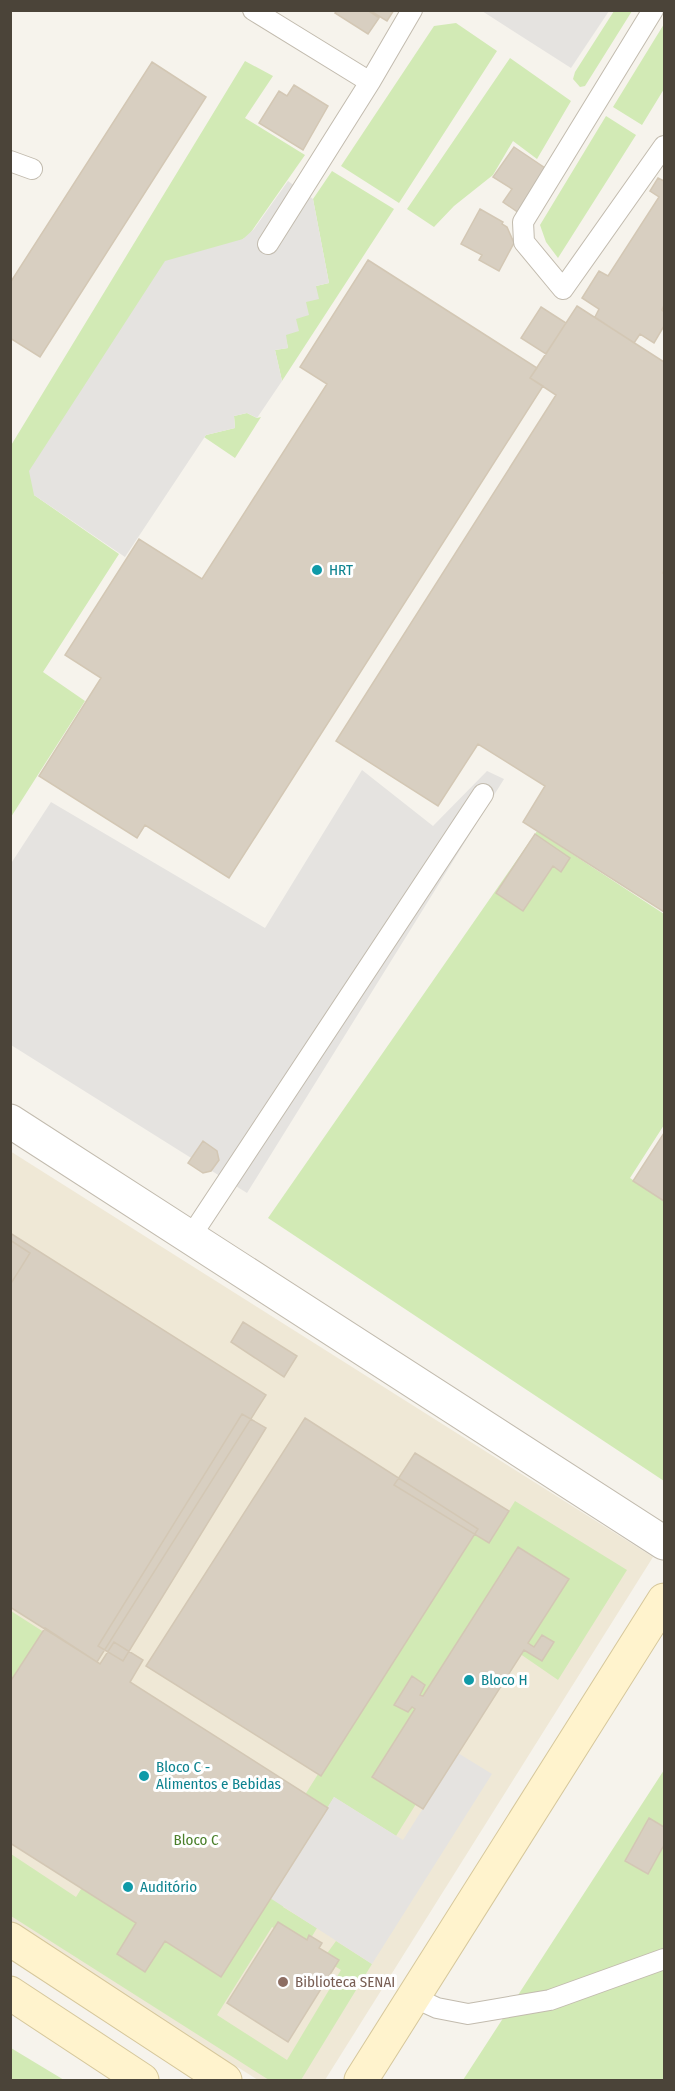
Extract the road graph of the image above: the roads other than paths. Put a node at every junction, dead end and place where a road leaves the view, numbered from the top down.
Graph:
1 (253, 10) edge
2 (412, 10) edge
3 (652, 10) edge
4 (370, 82) junction
5 (664, 146) edge
6 (10, 161) edge
7 (32, 169) dead end
8 (268, 244) dead end
9 (483, 794) dead end
10 (10, 1121) edge
11 (191, 1236) junction
12 (664, 1543) edge
13 (664, 1599) edge
14 (10, 1939) edge
15 (664, 1959) edge
16 (10, 1993) edge
17 (415, 1998) junction
18 (365, 2077) edge
19 (142, 2080) edge
20 (225, 2080) edge

1 - 4 lane
2 - 4 lane
3 - 5 lane
4 - 8 lane
6 - 7 lane
9 - 11 lane
10 - 11 street
11 - 12 street
13 - 17 street
14 - 20 street
15 - 17 lane
16 - 19 street
17 - 18 street

